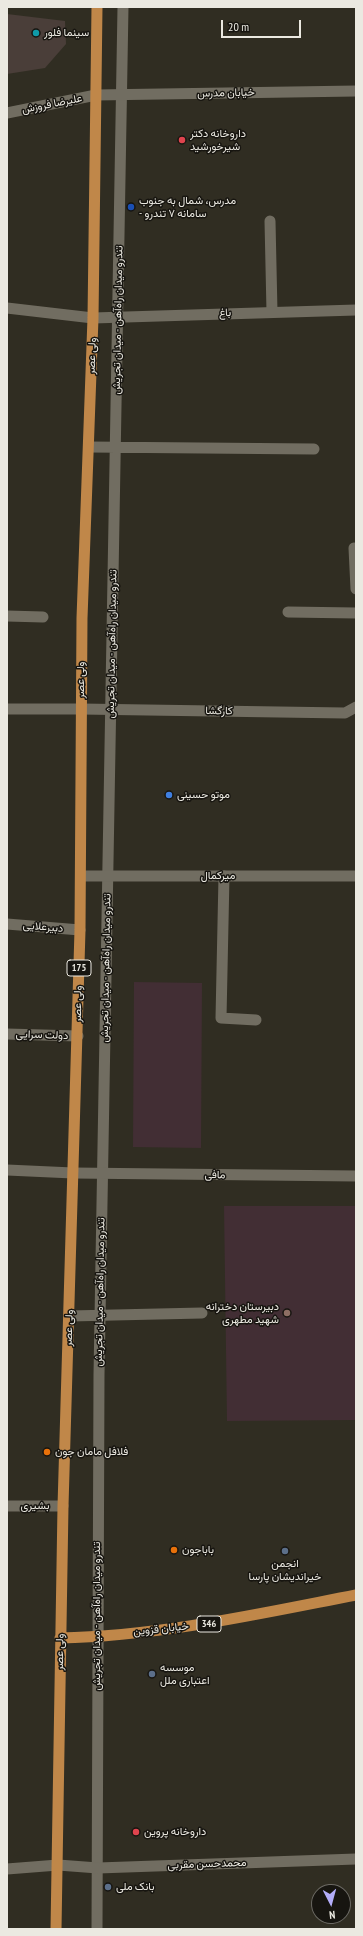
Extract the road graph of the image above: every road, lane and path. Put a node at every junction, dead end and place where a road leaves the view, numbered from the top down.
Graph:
1 (97, 7) edge
2 (123, 7) edge
3 (356, 91) edge
4 (122, 94) junction
5 (96, 96) junction
6 (7, 113) edge
7 (270, 221) dead end
8 (7, 308) edge
9 (356, 310) edge
10 (272, 312) junction
11 (118, 317) junction
12 (93, 318) junction
13 (89, 447) junction
14 (115, 448) junction
15 (314, 449) dead end
16 (354, 548) dead end
17 (356, 583) edge
18 (288, 612) dead end
19 (356, 613) edge
20 (7, 616) edge
21 (43, 617) dead end
22 (356, 707) edge
23 (7, 709) edge
24 (81, 709) junction
25 (111, 709) junction
26 (81, 876) junction
27 (108, 876) junction
28 (224, 876) junction
29 (356, 876) edge
30 (7, 924) edge
31 (80, 930) junction
32 (256, 1020) dead end
33 (7, 1034) edge
34 (78, 1036) junction
35 (7, 1170) edge
36 (73, 1173) junction
37 (103, 1173) junction
38 (356, 1176) edge
39 (202, 1313) dead end
40 (70, 1316) junction
41 (100, 1316) junction
42 (7, 1506) edge
43 (63, 1506) junction
44 (356, 1595) edge
45 (97, 1637) junction
46 (60, 1638) junction
47 (356, 1859) edge
48 (58, 1865) junction
49 (98, 1868) junction
50 (7, 1869) edge
51 (56, 1929) edge
52 (97, 1929) edge

1 - 5 main road, ولی عصر / 175
2 - 4 street, تندرو میدان راه‌آهن - میدان تجریش
3 - 4 street, خیابان مدرس
4 - 5 street, خیابان مدرس
4 - 11 street, تندرو میدان راه‌آهن - میدان تجریش
5 - 6 street, علیرضا فروزش
5 - 12 main road, ولی عصر / 175
7 - 10 street
8 - 12 street, باغ
9 - 10 street, باغ
10 - 11 street, باغ
11 - 12 street, باغ
11 - 14 street, تندرو میدان راه‌آهن - میدان تجریش
12 - 13 main road, ولی عصر / 175
13 - 14 street
13 - 24 main road, ولی عصر / 175
14 - 15 street
14 - 25 street, تندرو میدان راه‌آهن - میدان تجریش
16 - 17 street
18 - 19 street
20 - 21 street
22 - 25 street, کارگشا
23 - 24 street, کارگشا
24 - 25 street, کارگشا
24 - 26 main road, ولی عصر / 175
25 - 27 street, تندرو میدان راه‌آهن - میدان تجریش
26 - 27 street, میرکمال
26 - 31 main road, ولی عصر / 175
27 - 28 street, میرکمال
27 - 37 street, تندرو میدان راه‌آهن - میدان تجریش
28 - 29 street, میرکمال
28 - 32 street
30 - 31 street, دبیرعلایی
31 - 34 main road, ولی عصر / 175
33 - 34 street, دولت سرایی
34 - 36 main road, ولی عصر / 175
35 - 36 street, مافی
36 - 37 street, مافی
36 - 40 main road, ولی عصر / 175
37 - 38 street, مافی
37 - 41 street, تندرو میدان راه‌آهن - میدان تجریش
39 - 41 street
40 - 41 street
40 - 43 main road, ولی عصر / 175
41 - 45 street, تندرو میدان راه‌آهن - میدان تجریش
42 - 43 street, بشیری
43 - 46 main road, ولی عصر / 175
44 - 45 main road, خیابان قزوین / 346
45 - 46 main road, خیابان قزوین / 346
45 - 49 street, تندرو میدان راه‌آهن - میدان تجریش
46 - 48 main road, ولی عصر / 175
47 - 49 street, محمدحسن مقربی
48 - 49 street, محمدحسن مقربی
48 - 50 street, محمدحسن مقربی
48 - 51 main road, ولی عصر / 175
49 - 52 street, تندرو میدان راه‌آهن - میدان تجریش

